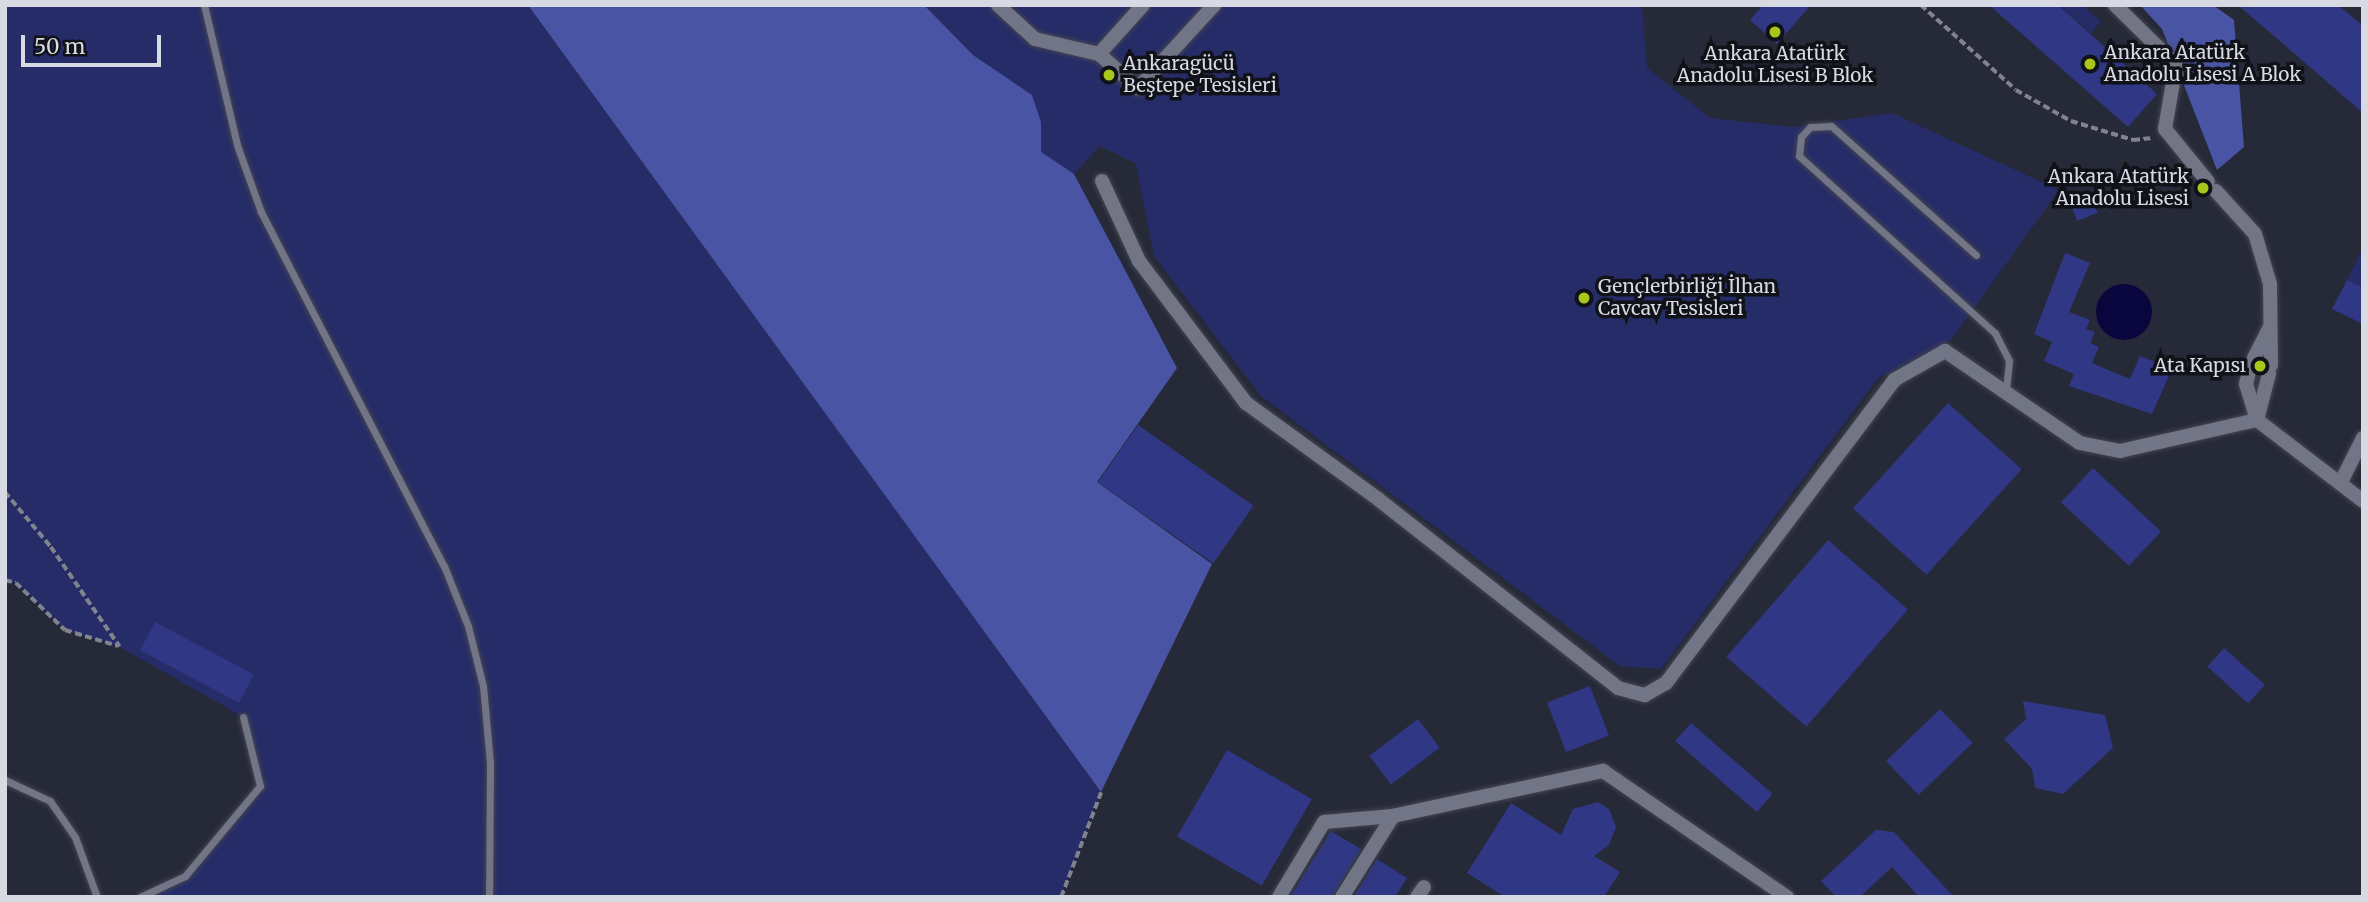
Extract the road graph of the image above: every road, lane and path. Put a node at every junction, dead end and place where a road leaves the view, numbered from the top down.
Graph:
1 (204, 5) edge
2 (998, 5) edge
3 (1143, 5) edge
4 (1214, 5) edge
5 (1921, 5) edge
6 (2115, 5) edge
7 (1099, 54) junction
8 (2165, 129) junction
9 (1102, 181) dead end
10 (1976, 255) dead end
11 (2270, 327) junction
12 (2006, 393) junction
13 (2258, 420) junction
14 (2363, 438) edge
15 (2341, 482) junction
16 (5, 492) edge
17 (2363, 501) edge
18 (5, 580) edge
19 (243, 717) dead end
20 (5, 780) edge
21 (1101, 792) dead end
22 (1393, 816) junction
23 (97, 897) edge
24 (140, 897) edge
25 (489, 897) edge
26 (1061, 897) edge
27 (1279, 897) edge
28 (1342, 897) edge
29 (1787, 897) edge

1 - 25 lane
2 - 7 street
3 - 7 street
4 - 7 street
5 - 8 path
6 - 8 street
8 - 11 street
9 - 12 street
10 - 12 lane
11 - 13 street
11 - 13 street
12 - 13 street
13 - 15 street
14 - 15 street
15 - 17 street
16 - 18 path
19 - 24 lane
20 - 23 lane
21 - 26 path
22 - 27 street
22 - 28 street
22 - 29 street

